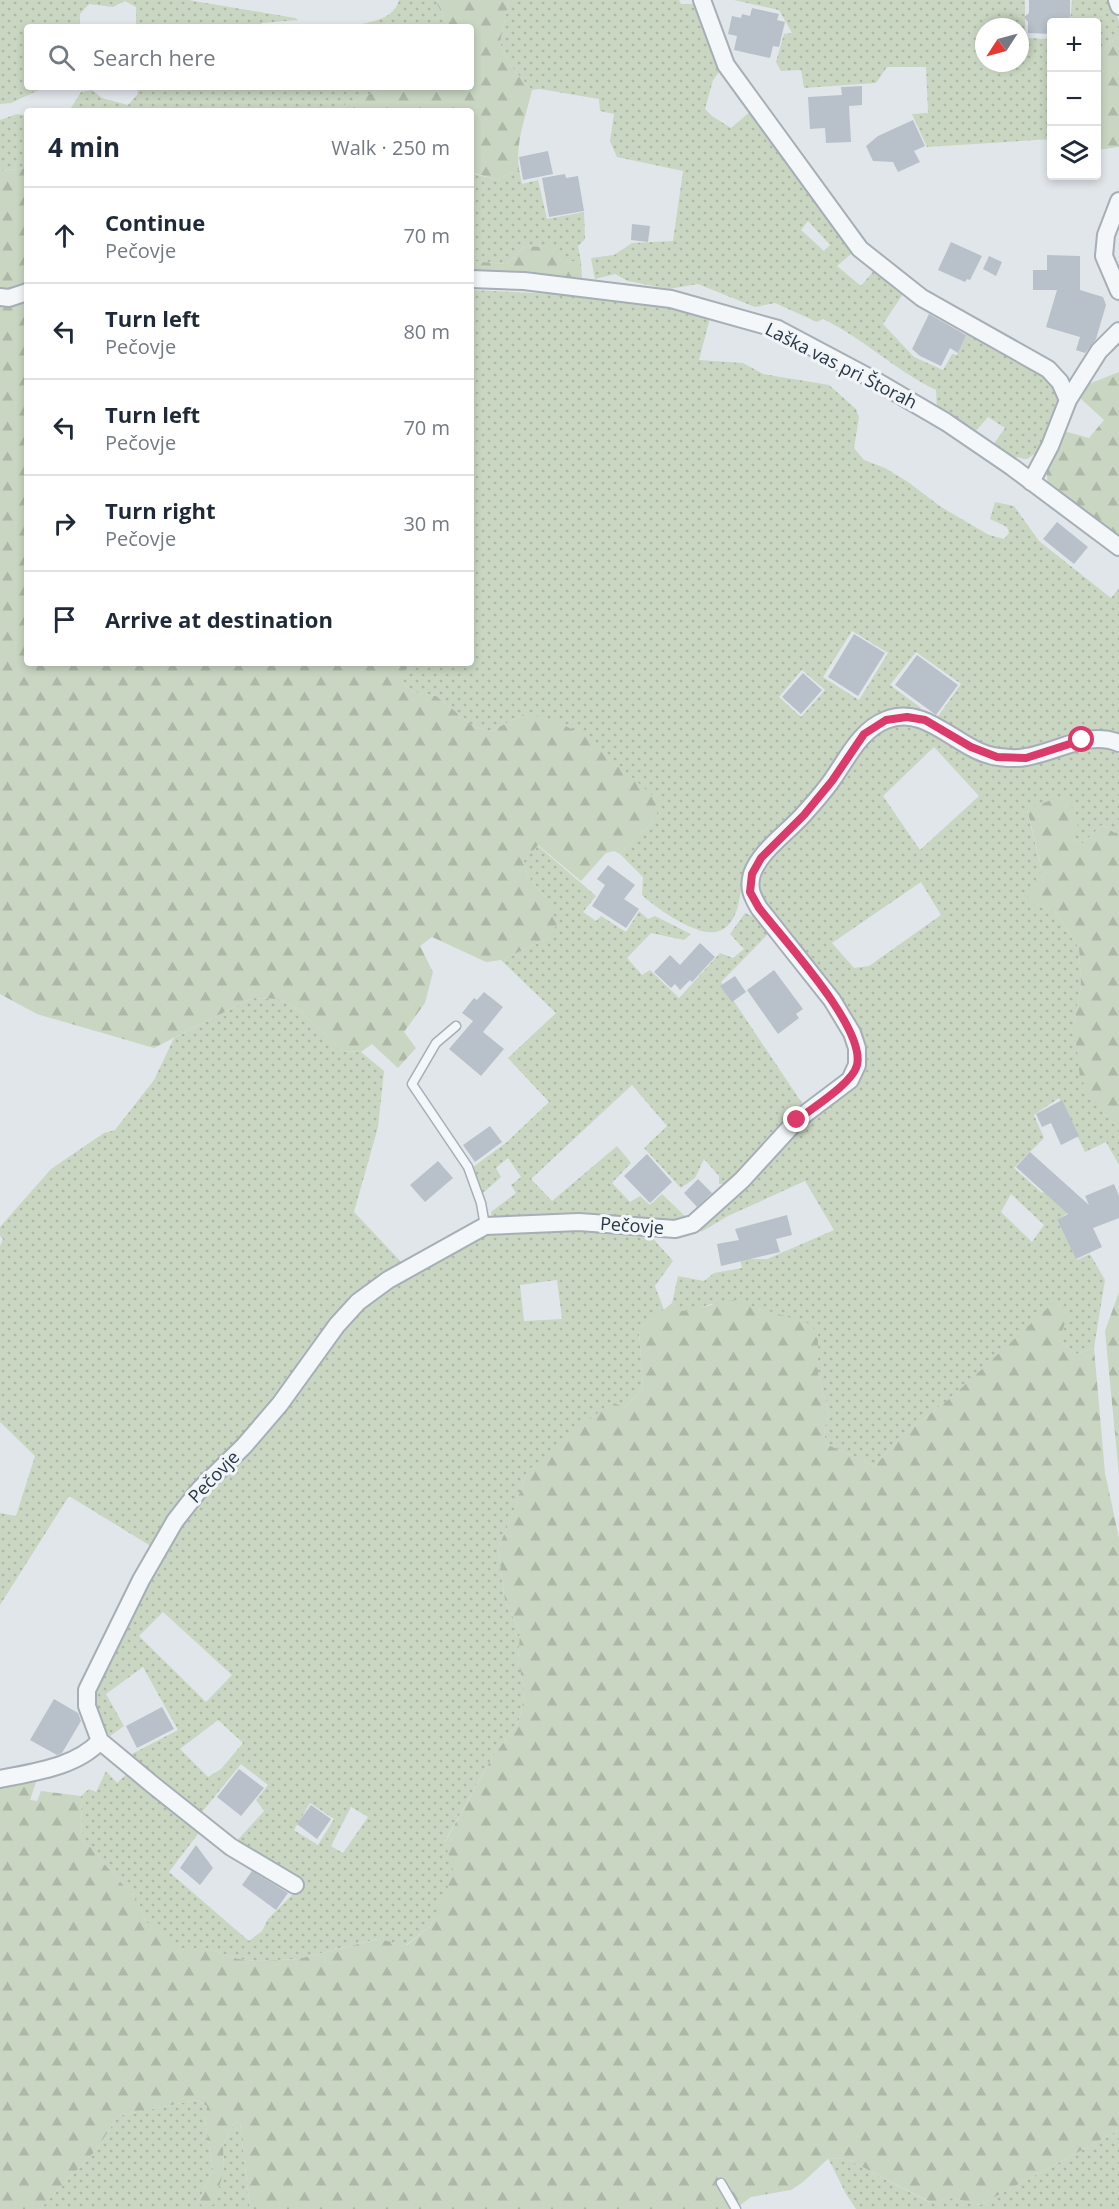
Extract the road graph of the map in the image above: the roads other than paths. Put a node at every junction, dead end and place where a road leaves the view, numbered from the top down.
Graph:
1 (702, 0) edge
2 (1117, 0) edge
3 (1119, 6) edge
4 (1119, 201) edge
5 (474, 279) edge
6 (1119, 291) edge
7 (24, 292) edge
8 (0, 297) edge
9 (1119, 331) edge
10 (1068, 400) junction
11 (1031, 482) junction
12 (1119, 547) edge
13 (1119, 743) edge
14 (456, 1026) dead end
15 (485, 1227) junction
16 (100, 1741) junction
17 (0, 1779) edge
18 (295, 1885) dead end
19 (721, 2183) dead end
20 (736, 2209) edge

1 - 10 street
2 - 3 street
4 - 6 street
5 - 11 street, Laška vas pri Štorah
7 - 8 street
9 - 10 street
10 - 11 street
11 - 12 street
13 - 15 street, Pečovje
14 - 15 lane
15 - 16 street, Pečovje
16 - 17 street
16 - 18 street
19 - 20 lane

